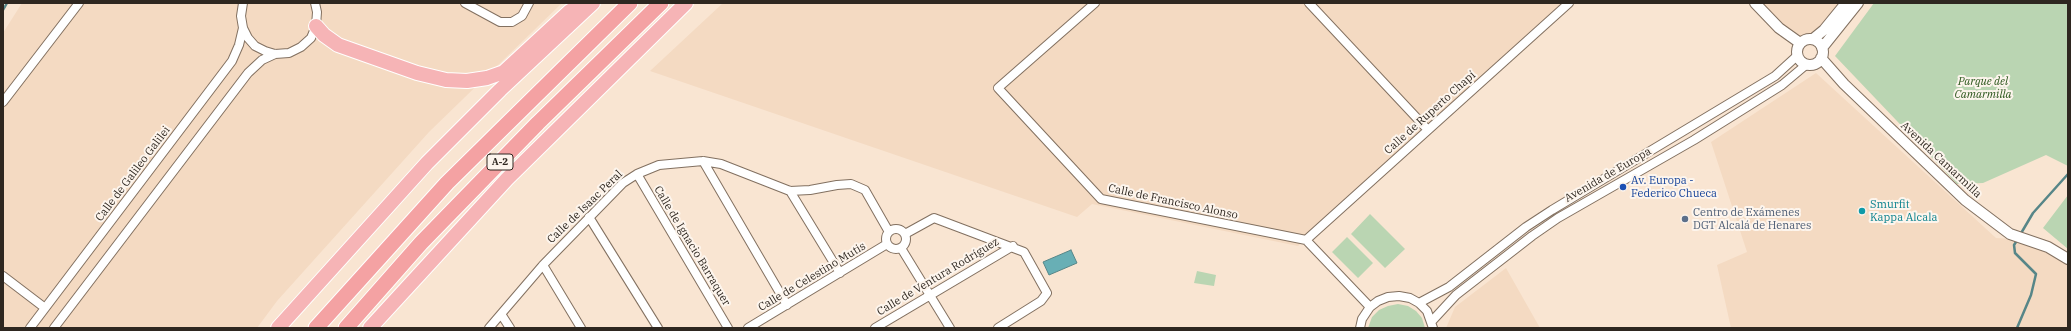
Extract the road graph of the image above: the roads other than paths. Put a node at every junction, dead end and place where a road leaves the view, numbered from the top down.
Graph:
1 (79, 3) edge
2 (243, 3) edge
3 (315, 3) edge
4 (465, 3) edge
5 (529, 3) edge
6 (584, 3) edge
7 (593, 3) edge
8 (630, 3) edge
9 (661, 3) edge
10 (686, 3) edge
11 (1094, 3) edge
12 (1309, 3) edge
13 (1569, 3) edge
14 (1755, 3) edge
15 (1846, 3) edge
16 (1858, 3) edge
17 (316, 26) junction
18 (243, 28) junction
19 (1814, 39) junction
20 (1800, 43) junction
21 (1821, 53) junction
22 (275, 54) junction
23 (1798, 55) junction
24 (1807, 64) junction
25 (617, 69) junction
26 (3, 102) edge
27 (1428, 130) junction
28 (703, 161) junction
29 (504, 168) joint
30 (637, 174) junction
31 (790, 191) junction
32 (589, 217) junction
33 (889, 232) junction
34 (905, 234) junction
35 (1306, 240) junction
36 (887, 244) junction
37 (1012, 246) junction
38 (901, 248) junction
39 (2066, 257) edge
40 (543, 265) junction
41 (2068, 265) edge
42 (840, 273) junction
43 (3, 276) edge
44 (930, 295) junction
45 (1419, 303) junction
46 (787, 304) junction
47 (1370, 307) junction
48 (45, 308) junction
49 (501, 314) junction
50 (1433, 325) edge
51 (30, 328) edge
52 (54, 328) edge
53 (278, 328) edge
54 (316, 328) edge
55 (346, 328) edge
56 (353, 328) edge
57 (370, 328) edge
58 (489, 328) edge
59 (510, 328) edge
60 (581, 328) edge
61 (658, 328) edge
62 (728, 328) edge
63 (748, 328) edge
64 (875, 328) edge
65 (950, 328) edge
66 (998, 328) edge
67 (1360, 328) edge

1 - 26 street
2 - 18 street
3 - 17 street
4 - 5 street
6 - 17 highway
7 - 53 highway
8 - 54 highway, A-2
9 - 55 highway, A-2
10 - 25 highway
11 - 35 street, Calle de Francisco Alonso
12 - 27 street
13 - 27 street, Calle de Ruperto Chapí
14 - 20 street
15 - 19 street
16 - 21 street
17 - 22 street
18 - 22 street
18 - 48 street, Calle de Galileo Galilei
19 - 20 street
19 - 21 street
20 - 23 street
21 - 24 street
21 - 39 street, Avenida Camarmilla
22 - 52 street
23 - 24 street
23 - 45 street, Avenida de Europa
24 - 50 street, Avenida de Europa
25 - 29 highway
25 - 57 highway
27 - 35 street, Calle de Ruperto Chapí
28 - 30 street, Calle de Isaac Peral
28 - 31 street, Calle de Isaac Peral
28 - 46 street
29 - 56 highway
30 - 32 street, Calle de Isaac Peral
30 - 62 street, Calle de Ignacio Barraquer
31 - 33 street, Calle de Isaac Peral
31 - 42 street
32 - 40 street, Calle de Isaac Peral
32 - 61 street
33 - 34 street
33 - 36 street
34 - 37 street
34 - 38 street
35 - 47 street
36 - 38 street
36 - 42 street, Calle de Celestino Mutis
37 - 44 street, Calle de Ventura Rodríguez
37 - 66 street
38 - 44 street
39 - 41 street, Avenida Camarmilla
40 - 49 street, Calle de Isaac Peral
40 - 60 street
42 - 46 street, Calle de Celestino Mutis
43 - 48 street
44 - 64 street, Calle de Ventura Rodríguez
44 - 65 street
45 - 47 street
45 - 50 street
46 - 63 street, Calle de Celestino Mutis
47 - 67 street
48 - 51 street, Calle de Galileo Galilei
49 - 58 street, Calle de Isaac Peral
49 - 59 street

